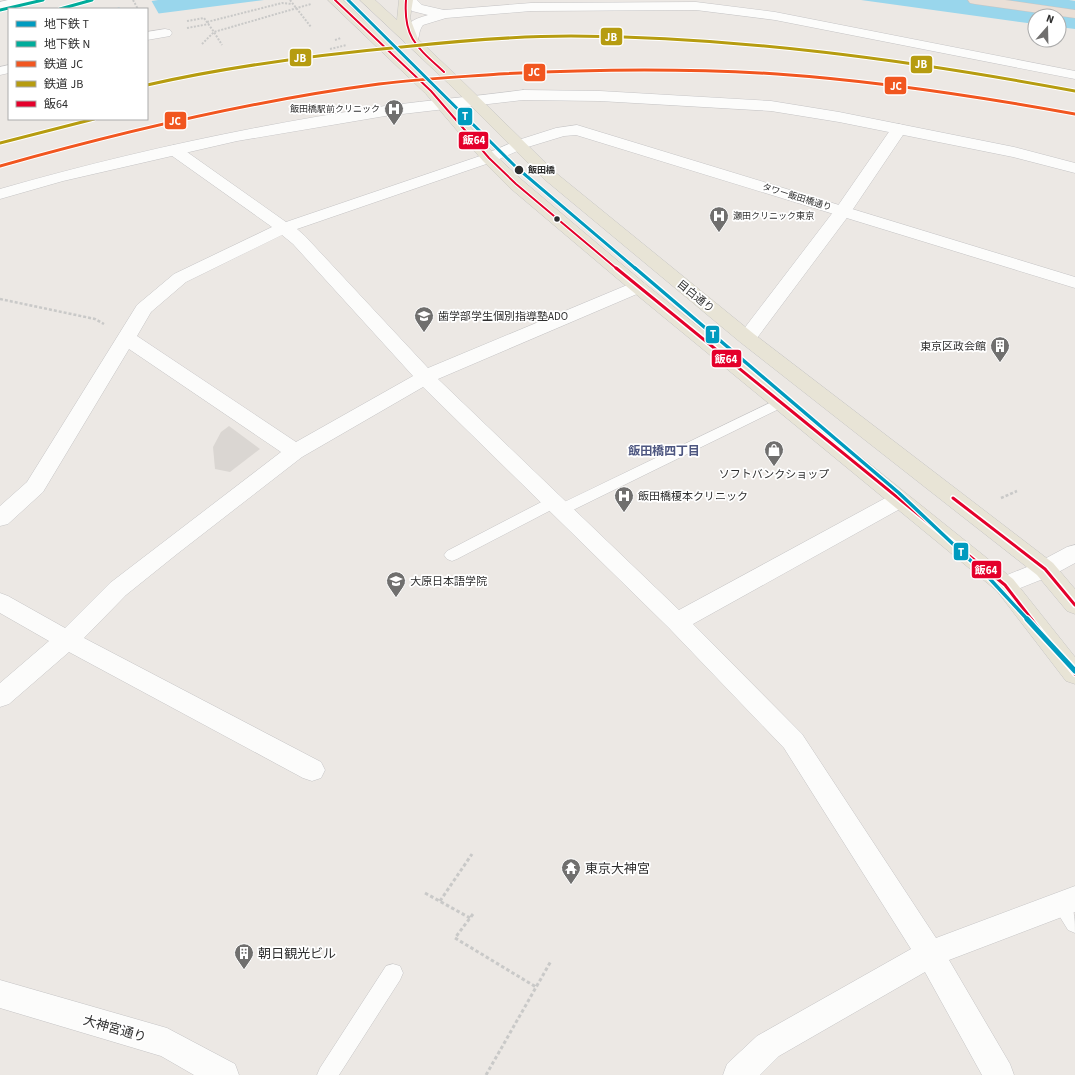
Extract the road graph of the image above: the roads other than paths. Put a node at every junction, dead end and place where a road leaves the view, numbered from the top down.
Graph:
1 (27, 0) edge
2 (336, 0) edge
3 (367, 0) edge
4 (406, 0) edge
5 (410, 0) edge
6 (976, 0) edge
7 (1057, 0) edge
8 (1075, 2) edge
9 (0, 6) edge
10 (445, 14) junction
11 (1075, 14) edge
12 (165, 33) dead end
13 (148, 36) edge
14 (411, 41) junction
15 (1075, 76) edge
16 (472, 100) junction
17 (442, 103) junction
18 (899, 129) junction
19 (518, 145) junction
20 (174, 150) junction
21 (489, 158) junction
22 (1075, 168) edge
23 (0, 194) edge
24 (843, 211) junction
25 (284, 228) junction
26 (1075, 282) edge
27 (638, 287) junction
28 (126, 338) junction
29 (747, 338) junction
30 (425, 377) junction
31 (780, 403) junction
32 (295, 452) junction
33 (899, 500) junction
34 (558, 506) junction
35 (0, 518) edge
36 (1075, 553) edge
37 (452, 555) dead end
38 (1044, 569) junction
39 (1005, 585) junction
40 (0, 602) edge
41 (1075, 605) edge
42 (676, 622) junction
43 (66, 640) junction
44 (1075, 674) edge
45 (0, 697) edge
46 (312, 770) dead end
47 (1070, 909) edge
48 (930, 954) junction
49 (394, 974) dead end
50 (0, 994) edge
51 (224, 1075) edge
52 (327, 1075) edge
53 (738, 1075) edge
54 (1000, 1075) edge

1 - 9 street
2 - 17 main road
3 - 14 main road, 目白通り
4 - 14 main road
5 - 10 street
6 - 11 highway
7 - 8 highway
10 - 14 street
10 - 15 street
12 - 13 street
14 - 16 main road, 目白通り
16 - 17 street
16 - 18 street
16 - 19 main road, 目白通り
17 - 20 street
17 - 21 main road
18 - 22 street
18 - 24 street
19 - 21 street, タワー飯田橋通り
19 - 24 street, タワー飯田橋通り
19 - 29 main road, 目白通り
20 - 23 street
20 - 25 street
21 - 25 street, タワー飯田橋通り
21 - 27 main road
24 - 26 street, タワー飯田橋通り
24 - 29 street
25 - 28 street, タワー飯田橋通り
25 - 30 street
27 - 30 street
27 - 31 main road
28 - 32 street
28 - 35 street, タワー飯田橋通り
29 - 38 main road, 目白通り
30 - 32 street
30 - 34 street
31 - 33 main road
31 - 34 lane
32 - 43 street
33 - 39 main road
33 - 42 street
34 - 37 lane
34 - 42 street
36 - 38 street
38 - 39 street
38 - 41 main road, 目白通り
39 - 44 main road
40 - 43 street
42 - 48 street
43 - 45 street
43 - 46 street
47 - 48 street
48 - 53 street
48 - 54 street
49 - 52 lane
50 - 51 street, 大神宮通り

